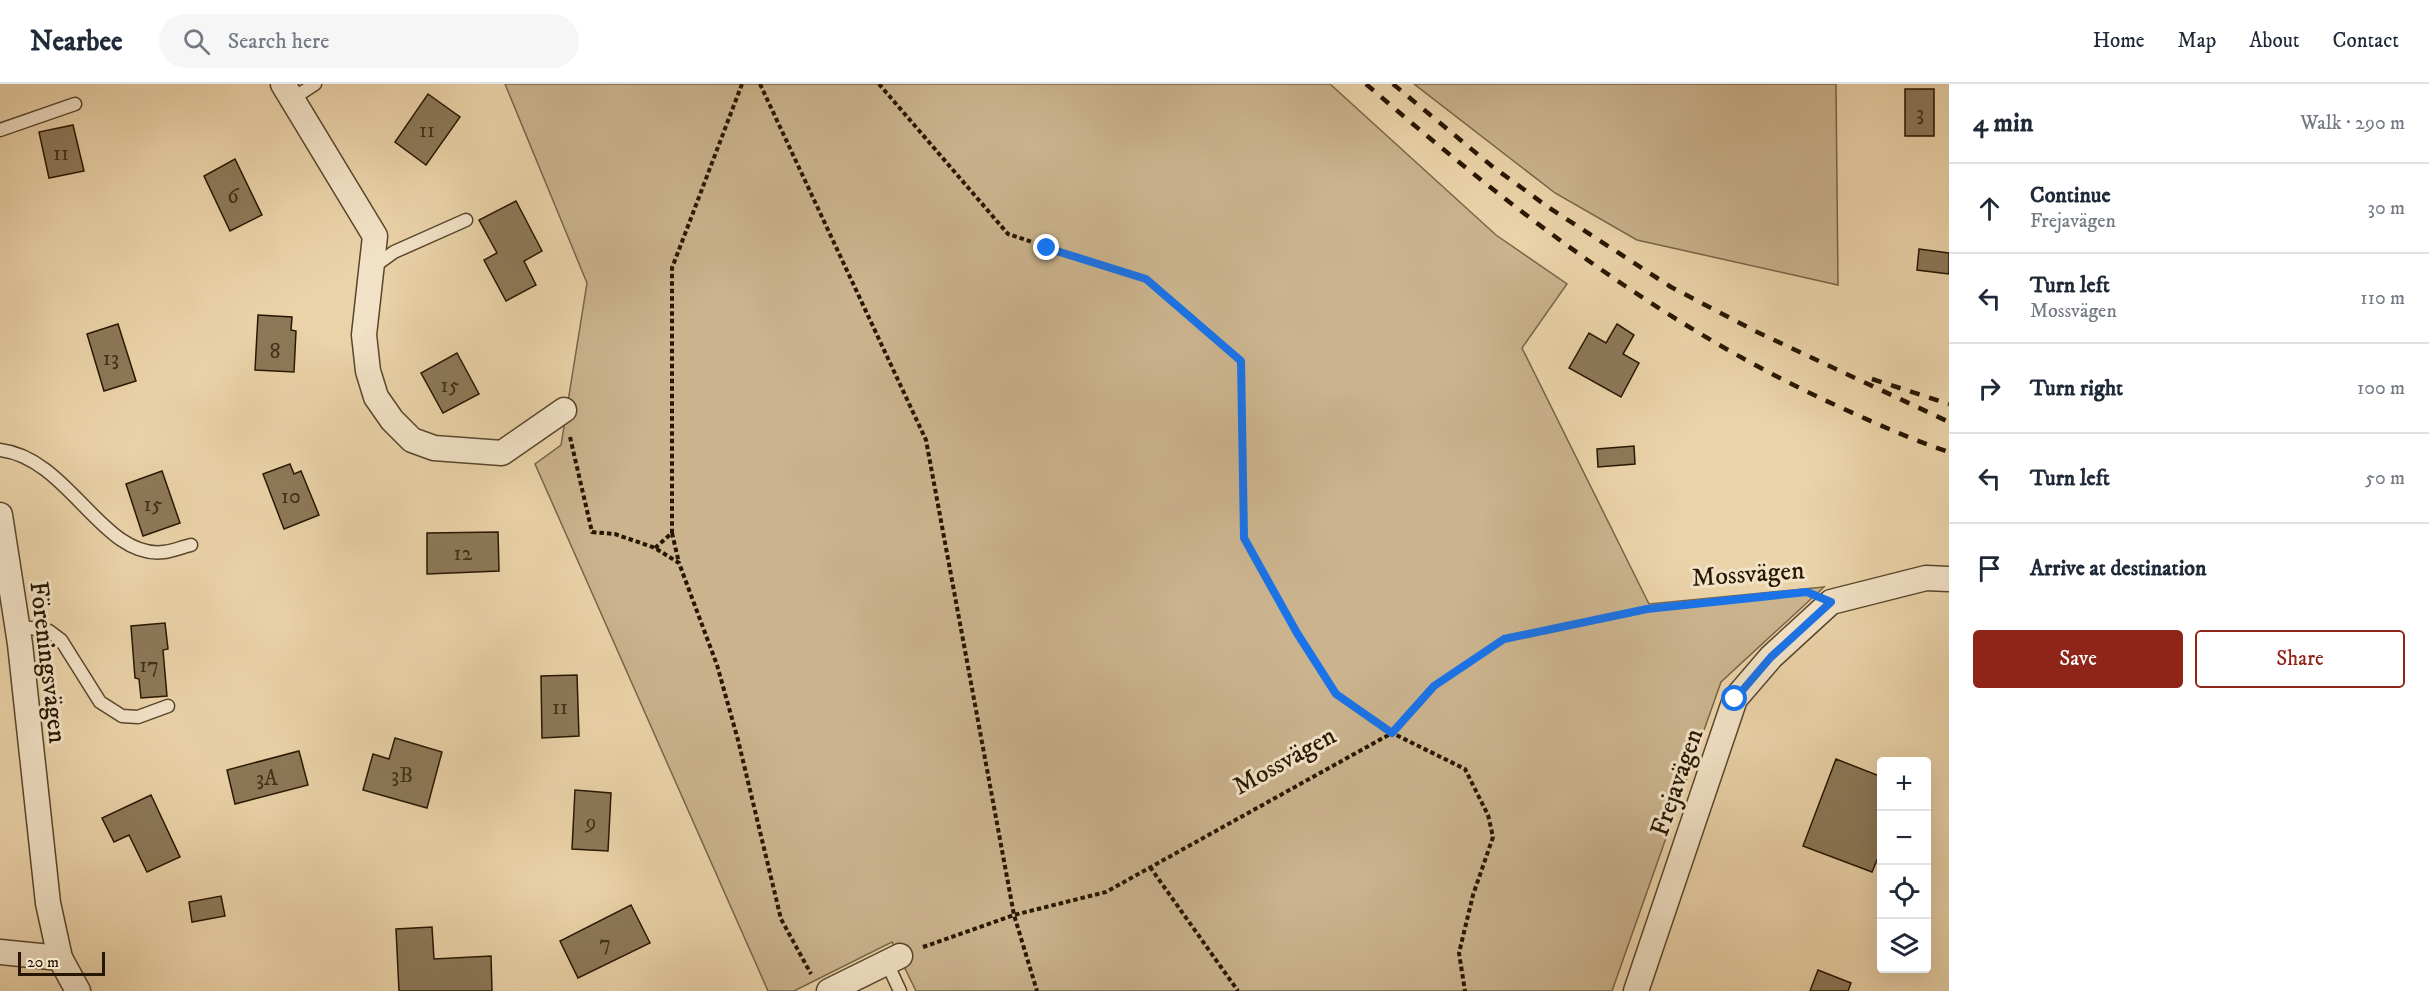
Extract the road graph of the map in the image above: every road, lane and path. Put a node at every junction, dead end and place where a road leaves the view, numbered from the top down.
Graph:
1 (315, 84) edge
2 (742, 84) edge
3 (760, 84) edge
4 (879, 84) edge
5 (287, 92) edge
6 (75, 104) dead end
7 (0, 130) edge
8 (466, 220) dead end
9 (372, 268) junction
10 (564, 410) joint
11 (0, 450) edge
12 (0, 515) edge
13 (672, 533) junction
14 (190, 545) dead end
15 (655, 548) junction
16 (679, 564) junction
17 (1949, 579) edge
18 (1831, 602) junction
19 (17, 626) junction
20 (168, 706) dead end
21 (1392, 733) junction
22 (1150, 867) junction
23 (1014, 915) junction
24 (0, 952) edge
25 (60, 958) junction
26 (894, 959) junction
27 (822, 986) edge
28 (78, 991) edge
29 (900, 991) edge
30 (1037, 991) edge
31 (1238, 991) edge
32 (1465, 991) edge
33 (1636, 991) edge

1 - 5 lane
2 - 13 path
3 - 23 path
4 - 21 path
5 - 9 street
6 - 7 lane
8 - 9 lane
9 - 10 street
10 - 15 path
11 - 14 lane
12 - 19 street, Föreningsvägen
13 - 15 path
13 - 16 path
15 - 16 path
16 - 27 path
17 - 18 street, Frejavägen
18 - 21 path, Mossvägen
18 - 33 street, Frejavägen
19 - 20 lane
19 - 25 street, Föreningsvägen
21 - 22 path, Mossvägen
21 - 32 path
22 - 23 path, Mossvägen
22 - 31 path
23 - 26 path, Mossvägen
23 - 30 path
24 - 25 street
25 - 28 street, Föreningsvägen
26 - 27 street
26 - 29 lane

